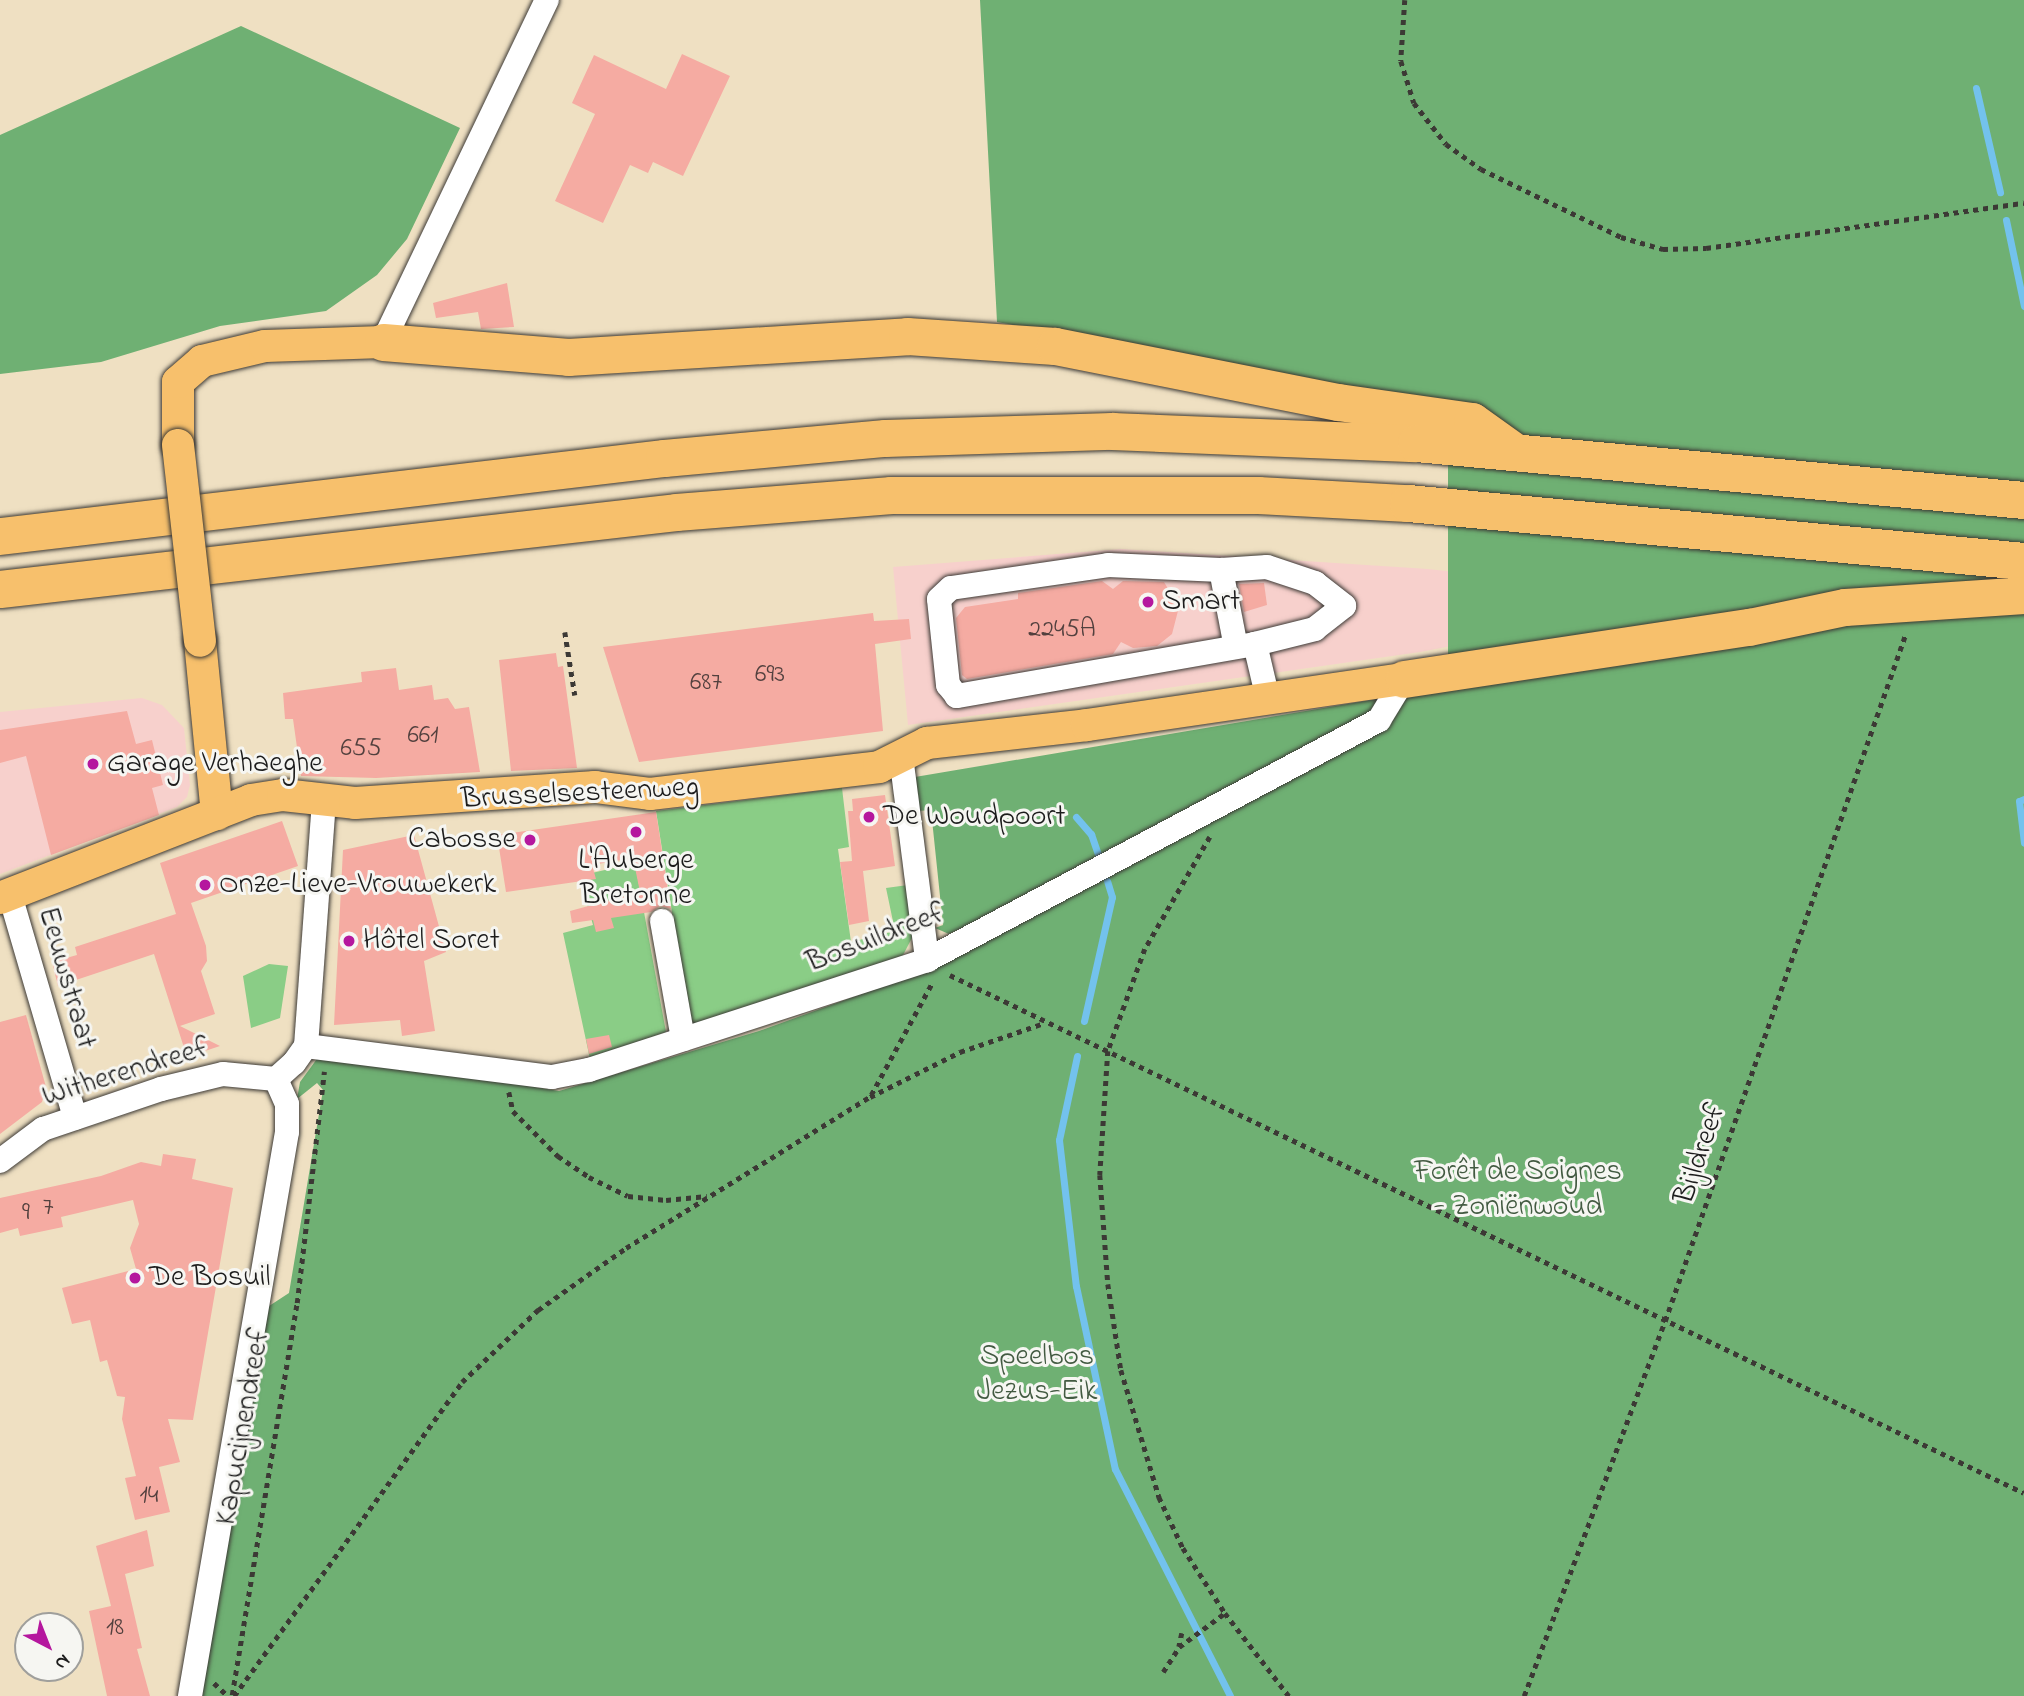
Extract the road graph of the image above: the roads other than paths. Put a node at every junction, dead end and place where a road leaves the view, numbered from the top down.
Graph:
1 (547, 0) edge
2 (390, 327) junction
3 (1515, 452) junction
4 (2024, 500) edge
5 (0, 536) edge
6 (2024, 561) edge
7 (1221, 570) junction
8 (0, 589) edge
9 (2024, 595) edge
10 (1246, 645) junction
11 (1396, 690) junction
12 (1268, 699) junction
13 (901, 756) junction
14 (324, 799) junction
15 (217, 814) junction
16 (5, 897) edge
17 (662, 920) dead end
18 (933, 965) junction
19 (683, 1039) junction
20 (306, 1046) junction
21 (275, 1079) junction
22 (75, 1118) junction
23 (0, 1161) edge
24 (190, 1696) edge

1 - 2 street
2 - 3 highway
2 - 15 main road, bridge
3 - 4 highway
3 - 5 highway
6 - 8 highway
7 - 10 street
7 - 10 street
7 - 10 street
9 - 11 highway
10 - 12 street
11 - 12 main road, Brusselsesteenweg
11 - 18 street, Bosuildreef
12 - 13 main road, Brusselsesteenweg
13 - 14 main road, Brusselsesteenweg
13 - 18 street
14 - 15 main road, Brusselsesteenweg
14 - 20 street
15 - 16 main road, Brusselsesteenweg
16 - 22 street, Eeuwstraat
17 - 19 street
18 - 19 street, Bosuildreef
19 - 20 street, Bosuildreef
20 - 21 street
21 - 22 street, Witherendreef
21 - 24 street, Kapucijnendreef
22 - 23 street, Witherendreef

